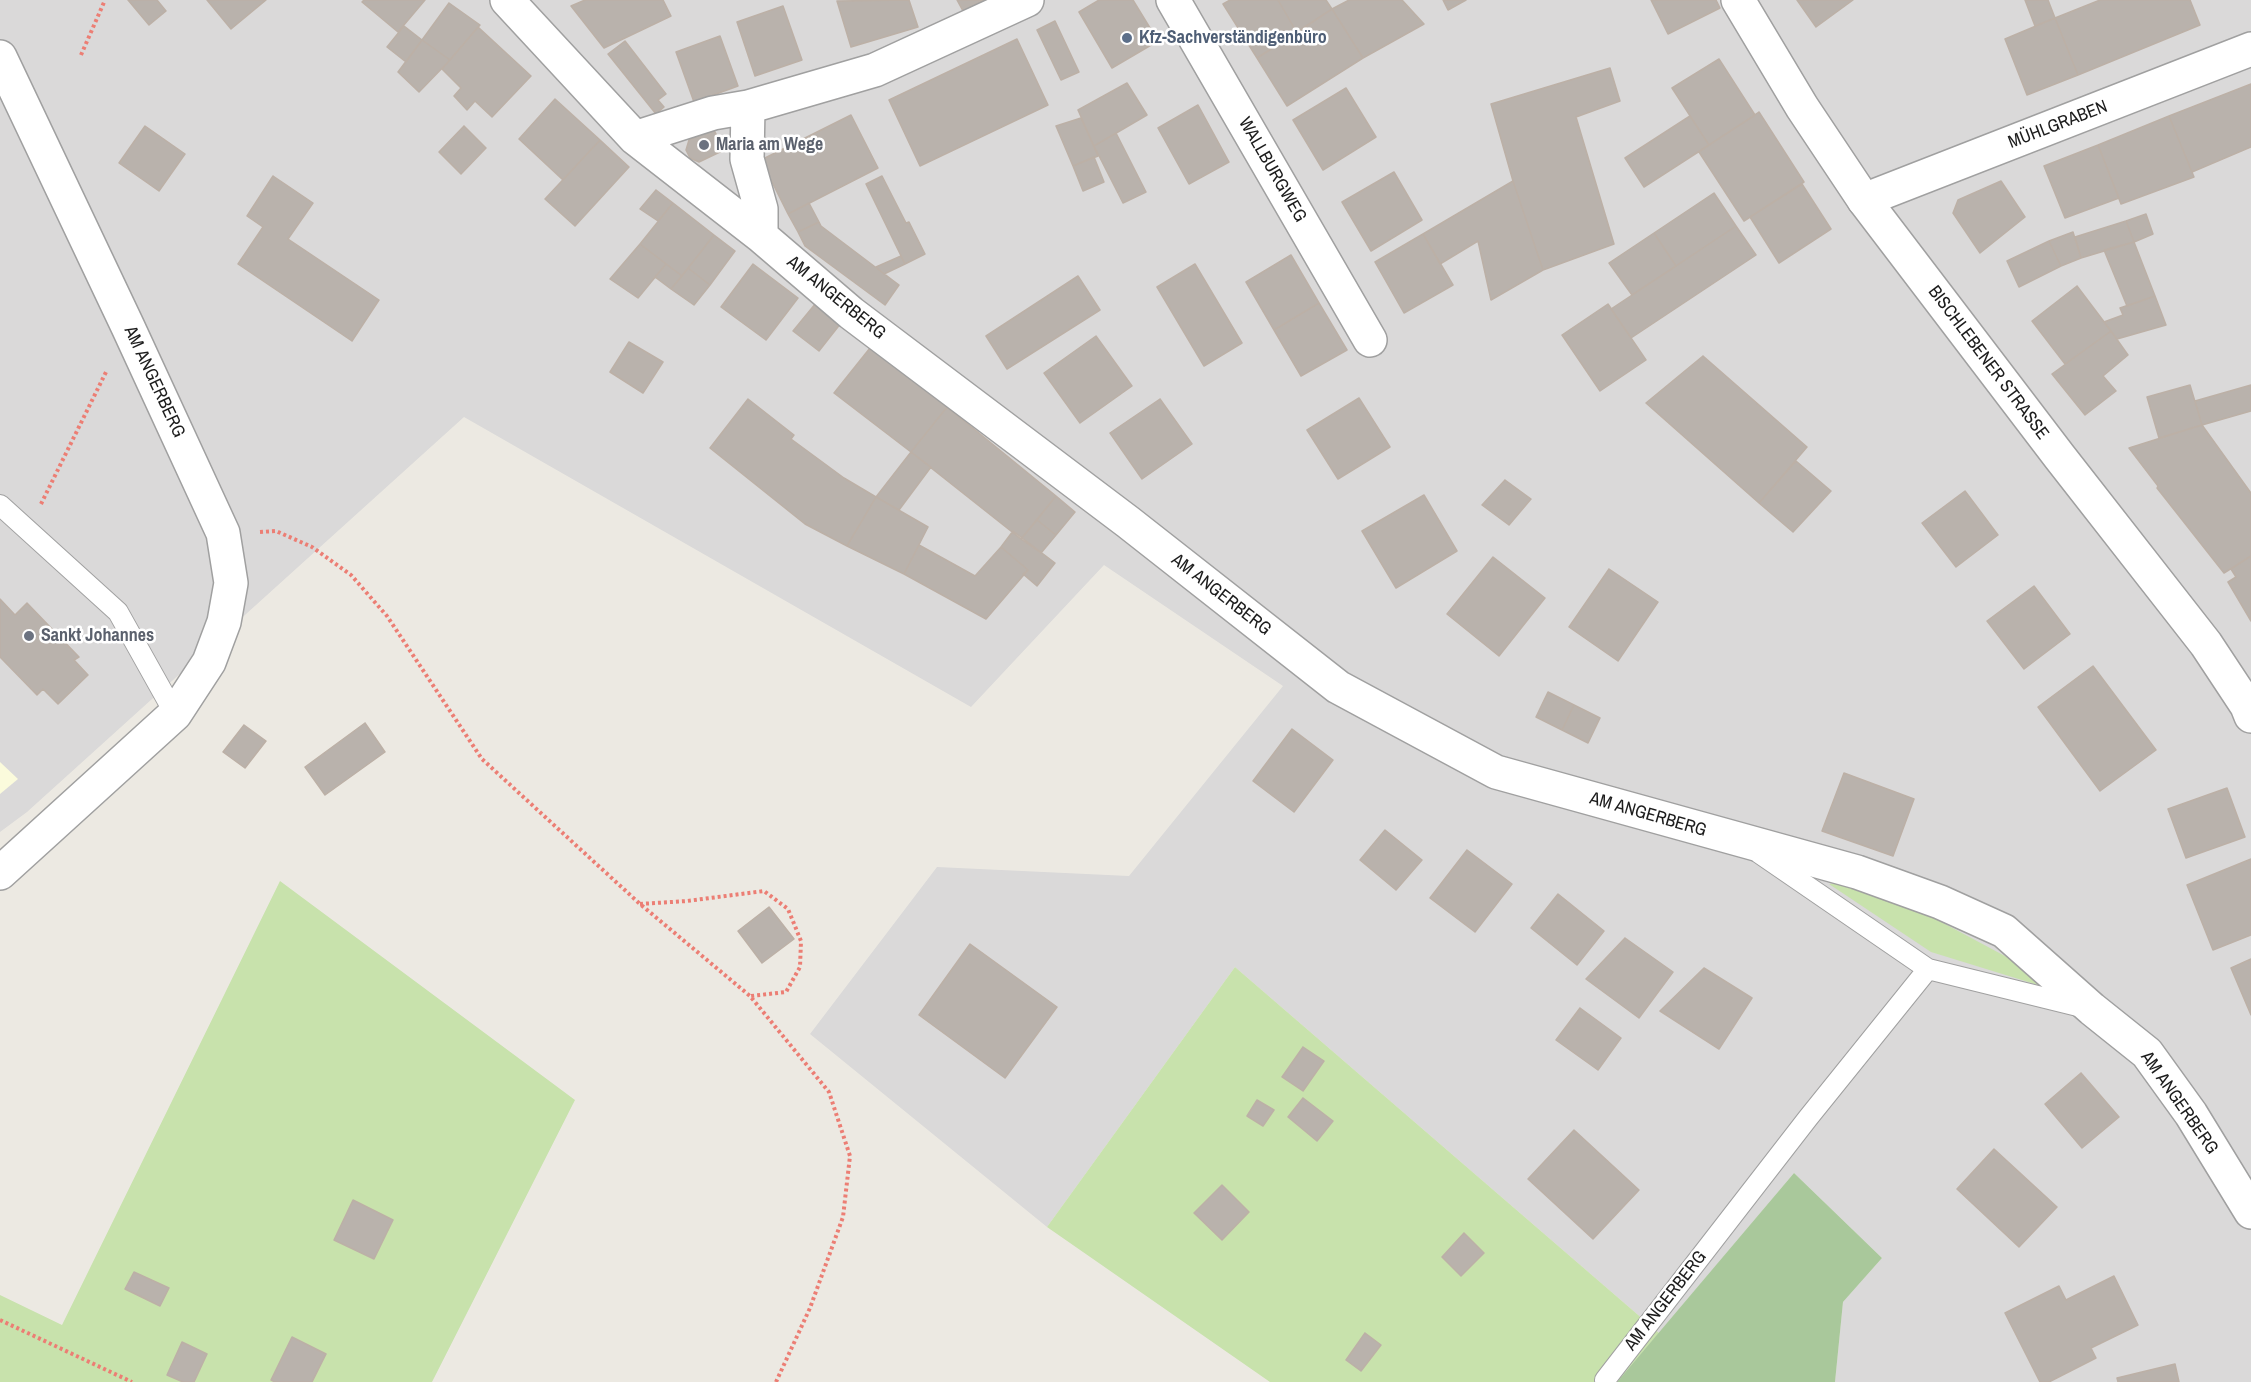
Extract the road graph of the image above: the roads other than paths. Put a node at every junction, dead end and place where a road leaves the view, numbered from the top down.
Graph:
1 (507, 0) edge
2 (1027, 0) edge
3 (1173, 0) edge
4 (1737, 0) edge
5 (2251, 49) edge
6 (0, 57) edge
7 (748, 107) junction
8 (635, 138) junction
9 (1864, 200) junction
10 (761, 236) junction
11 (1370, 340) dead end
12 (0, 505) edge
13 (175, 714) junction
14 (2251, 716) edge
15 (1742, 842) junction
16 (0, 873) edge
17 (1928, 969) junction
18 (2092, 1009) junction
19 (2251, 1212) edge
20 (1605, 1380) dead end

1 - 8 street, AM ANGERBERG
2 - 7 street
3 - 11 street, WALLBURGWEG
4 - 9 street, BISCHLEBENER STRASSE
5 - 9 street, MÜHLGRABEN
6 - 13 street, AM ANGERBERG
7 - 8 street
7 - 10 street
8 - 10 street, AM ANGERBERG
9 - 14 street, BISCHLEBENER STRASSE
10 - 15 street, AM ANGERBERG
12 - 13 lane
13 - 16 street, AM ANGERBERG
15 - 17 lane, AM ANGERBERG
15 - 18 street, AM ANGERBERG
17 - 18 lane, AM ANGERBERG
17 - 20 lane, AM ANGERBERG
18 - 19 street, AM ANGERBERG

